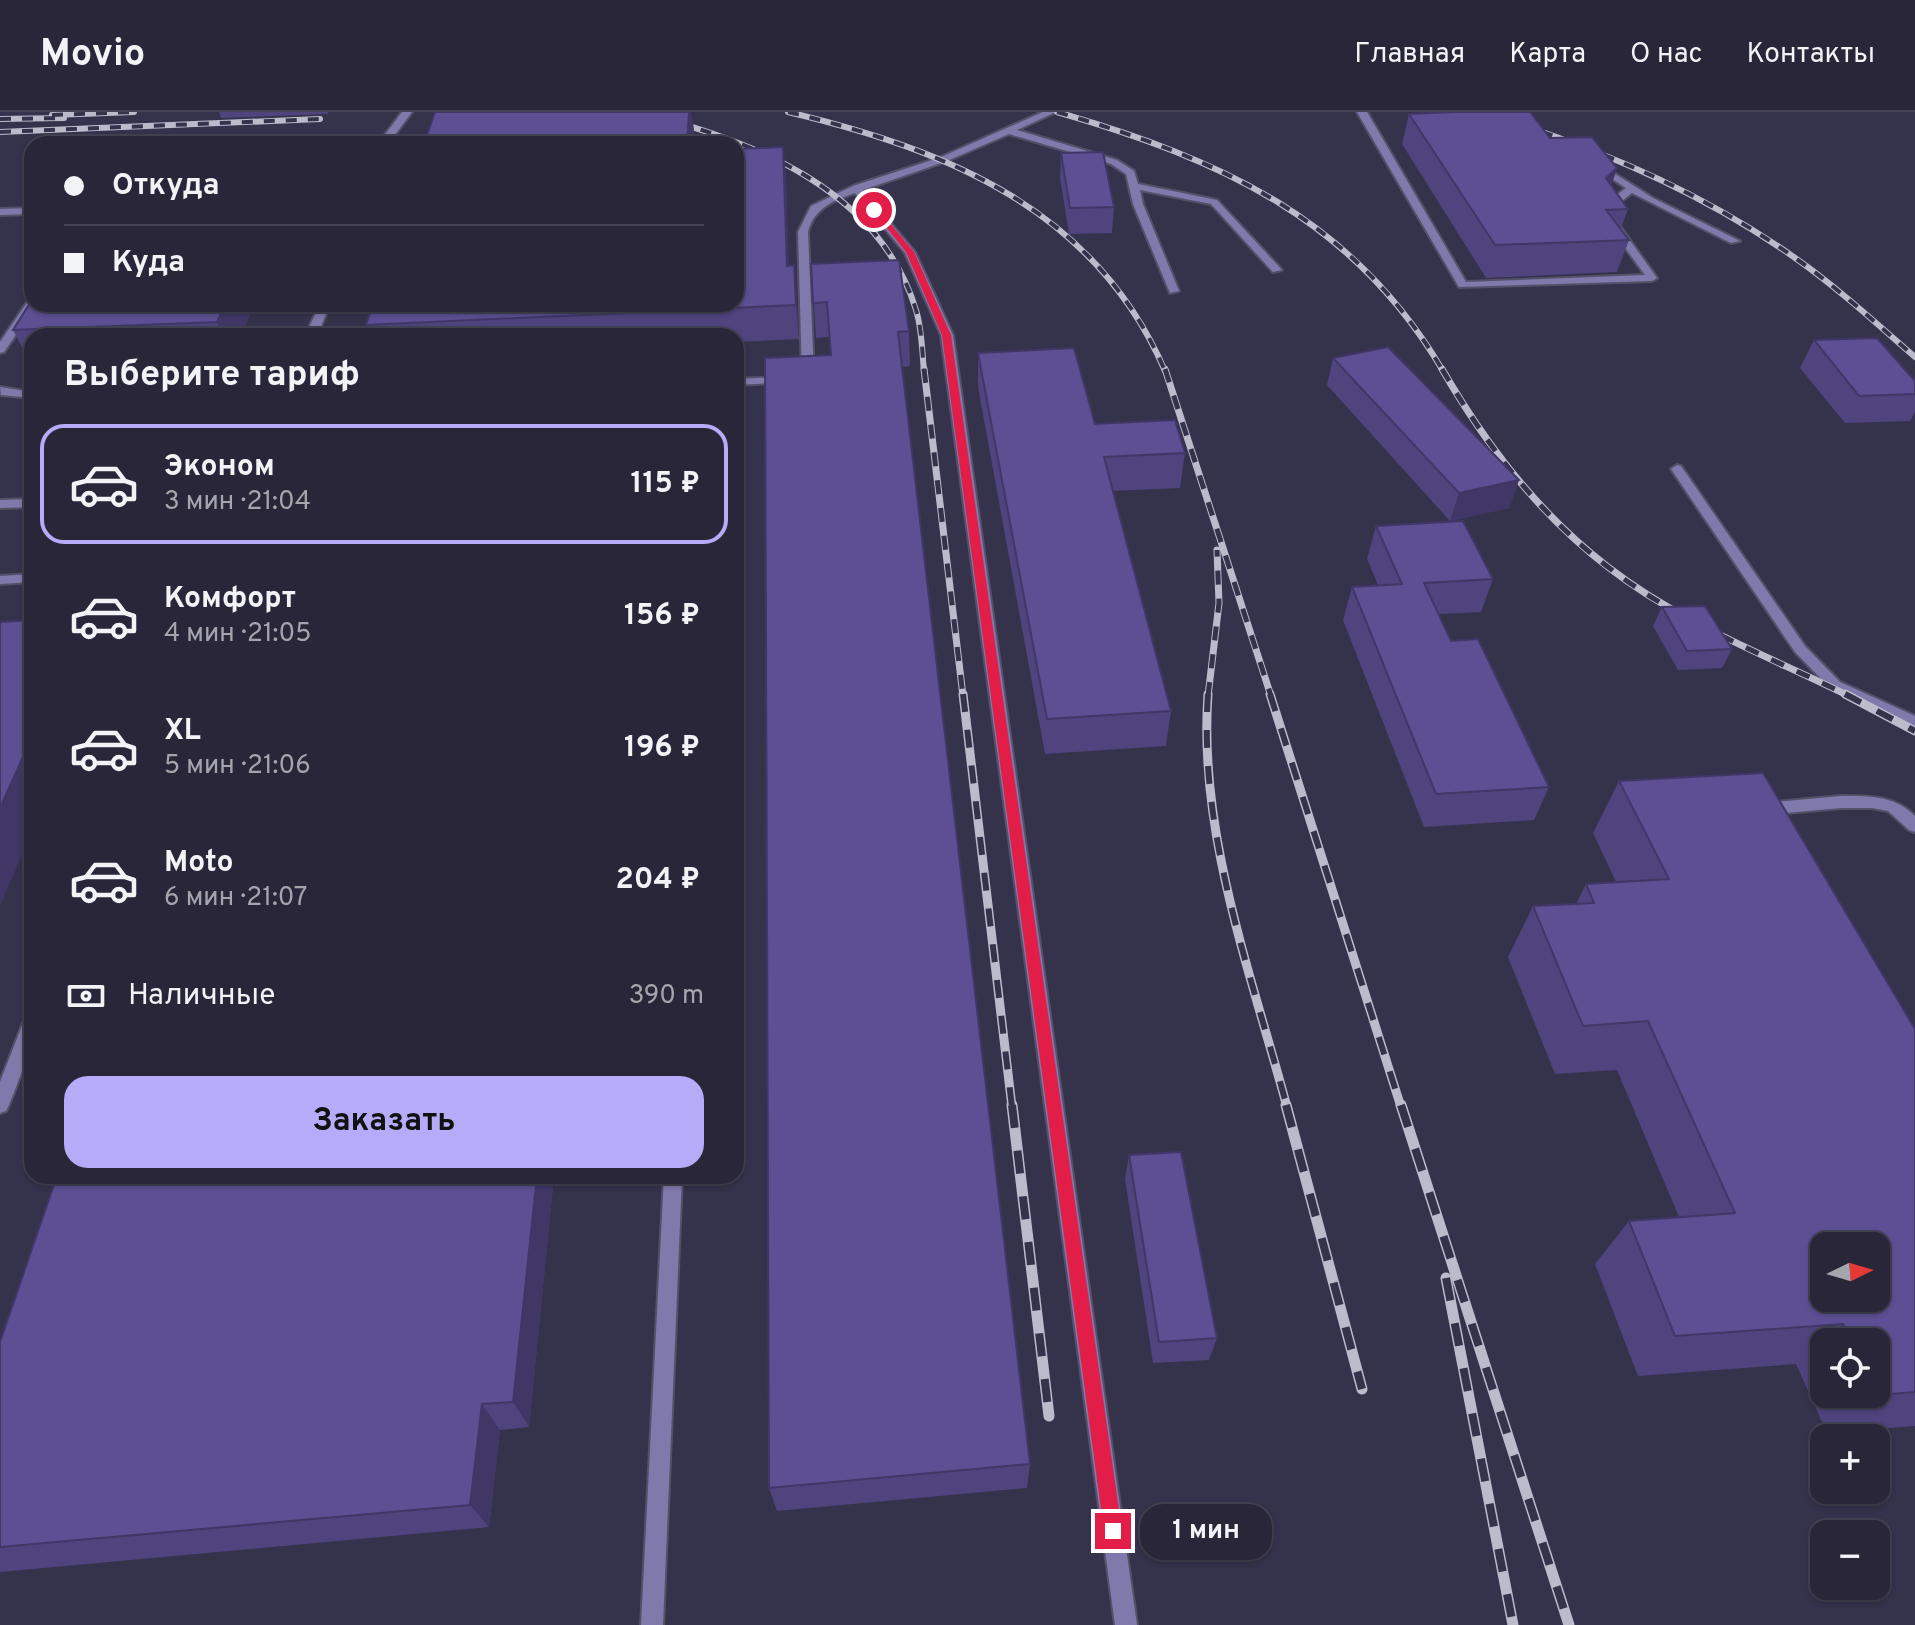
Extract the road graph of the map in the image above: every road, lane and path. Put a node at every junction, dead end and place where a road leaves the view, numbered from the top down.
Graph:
1 (407, 112) edge
2 (1051, 112) edge
3 (1362, 112) edge
4 (1009, 131) junction
5 (389, 136) edge
6 (1590, 163) edge
7 (1134, 186) junction
8 (856, 188) junction
9 (1632, 188) junction
10 (24, 211) edge
11 (0, 212) edge
12 (1735, 241) dead end
13 (1277, 270) dead end
14 (1174, 291) dead end
15 (26, 312) edge
16 (0, 350) edge
17 (744, 382) edge
18 (0, 390) edge
19 (24, 394) edge
20 (1677, 469) dead end
21 (24, 503) edge
22 (0, 504) edge
23 (24, 578) edge
24 (0, 580) edge
25 (1915, 722) edge
26 (1752, 810) edge
27 (1915, 826) edge
28 (24, 1044) edge
29 (0, 1105) edge
30 (673, 1184) edge
31 (652, 1625) edge
32 (1126, 1625) edge

1 - 5 lane
2 - 4 lane
3 - 9 lane
4 - 7 lane
4 - 8 lane
6 - 9 lane
7 - 13 lane
7 - 14 lane
8 - 17 lane
8 - 32 lane
9 - 12 lane
10 - 11 lane
15 - 16 lane
18 - 19 lane
20 - 25 lane
21 - 22 lane
23 - 24 lane
26 - 27 lane
28 - 29 lane
30 - 31 lane

